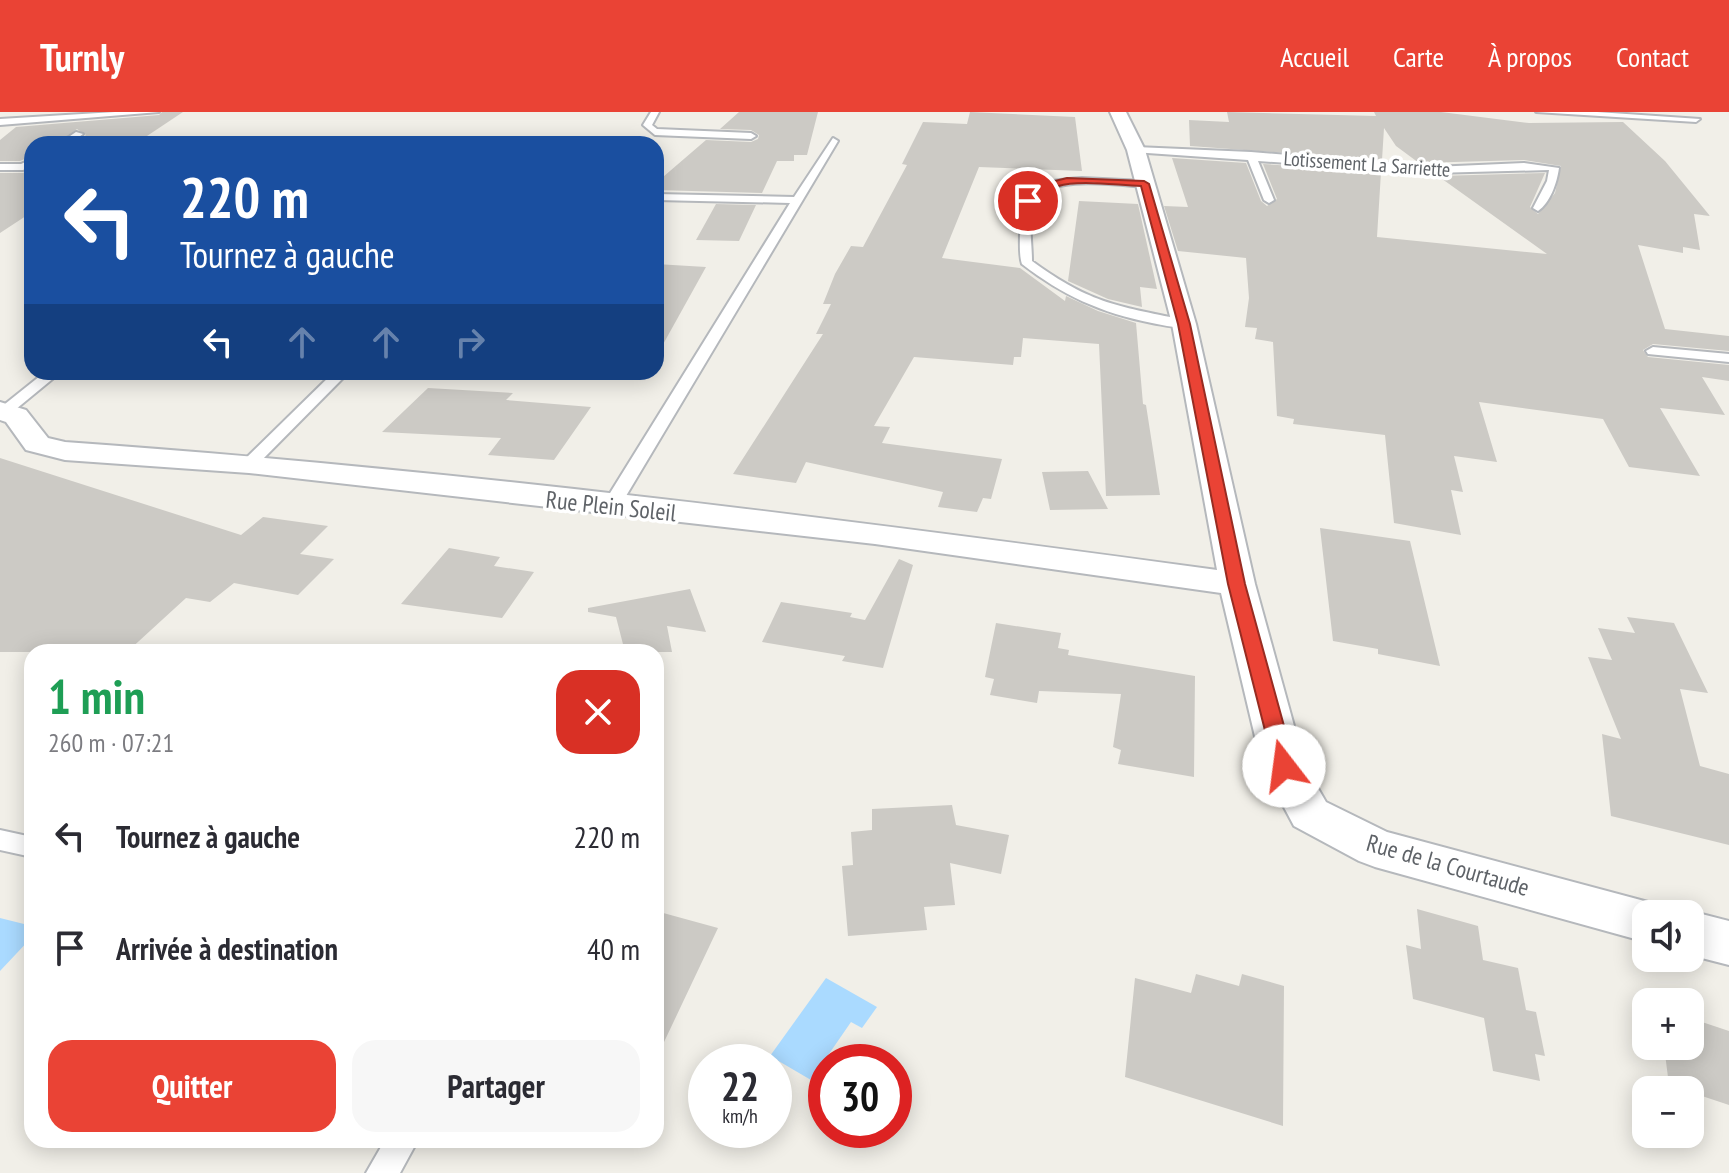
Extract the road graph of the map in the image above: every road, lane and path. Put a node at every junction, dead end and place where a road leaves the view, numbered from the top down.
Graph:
1 (155, 112) edge
2 (655, 112) edge
3 (1118, 112) edge
4 (1540, 112) edge
5 (1696, 119) dead end
6 (0, 122) edge
7 (79, 134) dead end
8 (76, 136) edge
9 (751, 136) dead end
10 (833, 141) dead end
11 (1251, 155) junction
12 (24, 166) edge
13 (0, 167) edge
14 (1140, 167) junction
15 (664, 197) edge
16 (797, 200) junction
17 (1269, 200) dead end
18 (1538, 208) dead end
19 (1184, 324) junction
20 (1653, 351) dead end
21 (1729, 358) edge
22 (44, 380) edge
23 (334, 380) edge
24 (3, 411) edge
25 (249, 464) junction
26 (611, 506) junction
27 (1237, 584) junction
28 (0, 840) edge
29 (24, 845) edge
30 (1632, 917) edge
31 (1704, 937) edge
32 (1729, 943) edge
33 (398, 1148) edge
34 (382, 1173) edge

1 - 6 lane
2 - 9 lane
3 - 14 street, Rue de la Courtaude
4 - 5 lane
7 - 8 lane
10 - 16 lane
11 - 14 lane, Lotissement La Sarriette
11 - 17 lane
11 - 18 lane, Lotissement La Sarriette
12 - 13 lane
14 - 19 street, Rue de la Courtaude
14 - 19 lane, Lotissement La Sarriette
15 - 16 lane
16 - 26 lane
19 - 27 street, Rue de la Courtaude
20 - 21 lane
22 - 24 lane
23 - 25 lane
24 - 25 street, Rue Plein Soleil
25 - 26 street, Rue Plein Soleil
26 - 27 street, Rue Plein Soleil
27 - 30 street, Rue de la Courtaude
28 - 29 lane
31 - 32 street
33 - 34 lane

